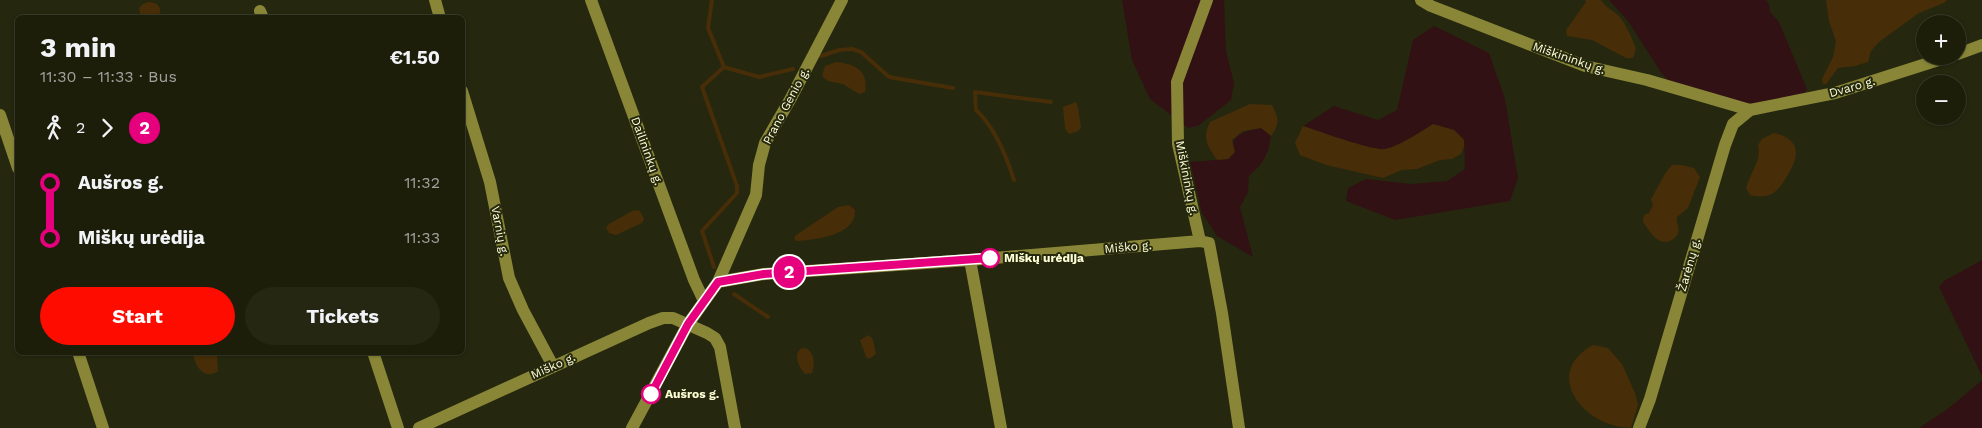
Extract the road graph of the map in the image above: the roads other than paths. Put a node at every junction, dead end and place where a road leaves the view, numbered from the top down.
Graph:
1 (435, 0) edge
2 (591, 0) edge
3 (842, 0) edge
4 (1207, 0) edge
5 (1421, 0) edge
6 (439, 15) edge
7 (1982, 45) edge
8 (1966, 51) edge
9 (1923, 65) edge
10 (465, 101) edge
11 (1750, 110) junction
12 (0, 115) edge
13 (15, 159) edge
14 (1204, 242) junction
15 (970, 260) junction
16 (718, 282) junction
17 (704, 301) junction
18 (688, 324) junction
19 (79, 355) edge
20 (374, 355) edge
21 (553, 366) junction
22 (103, 428) edge
23 (398, 428) edge
24 (419, 428) edge
25 (632, 428) edge
26 (735, 428) edge
27 (1001, 428) edge
28 (1239, 428) edge
29 (1639, 428) edge

1 - 6 street
2 - 17 street, Dailininkų g.
3 - 16 street, Prano Genio g.
4 - 14 street, Miškininkų g.
5 - 11 street, Miškininkų g.
7 - 8 street
9 - 11 street, Dvaro g.
10 - 21 street, Varnių g.
11 - 29 street, Žarėnų g.
12 - 13 street
14 - 15 street, Miško g.
14 - 28 street, Miškininkų g.
15 - 16 street, Miško g.
15 - 27 street
16 - 17 street, Prano Genio g.
17 - 18 street, Prano Genio g.
18 - 21 street, Miško g.
18 - 25 street, Prano Genio g.
18 - 26 street
19 - 22 street
20 - 23 street
21 - 24 street, Miško g.

